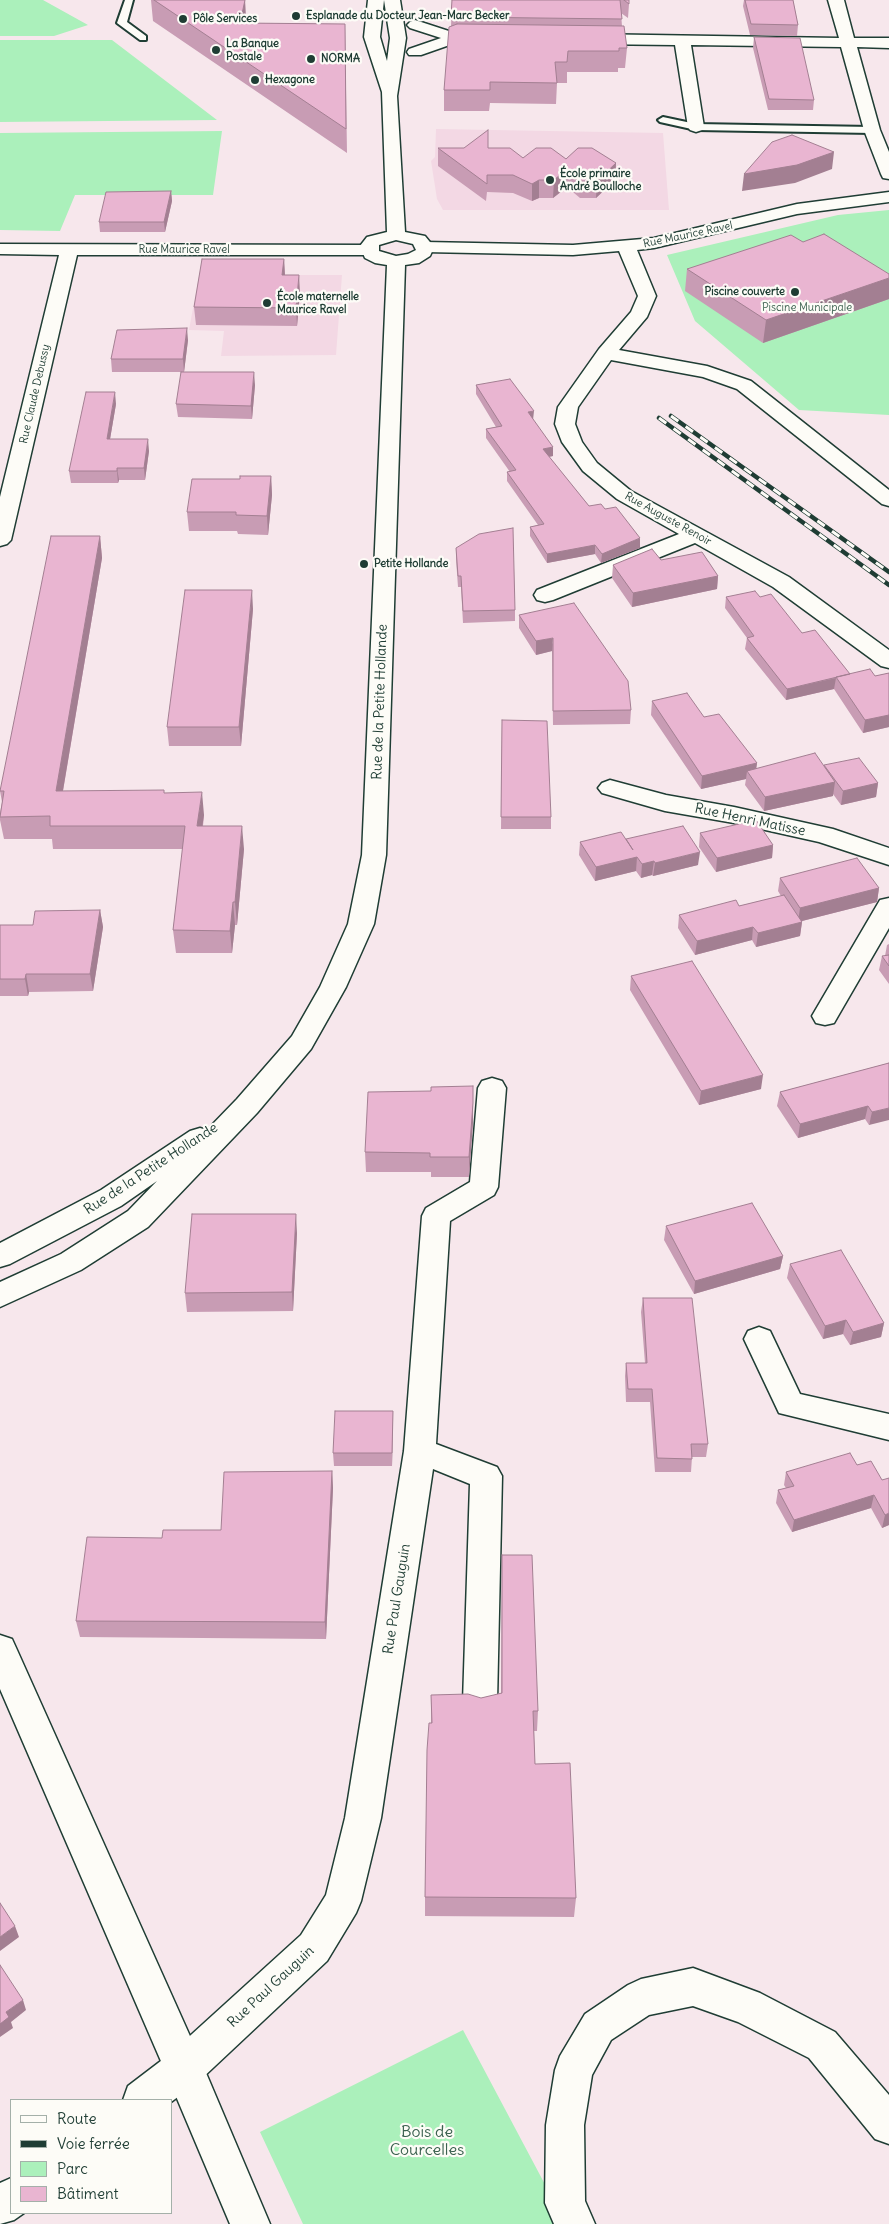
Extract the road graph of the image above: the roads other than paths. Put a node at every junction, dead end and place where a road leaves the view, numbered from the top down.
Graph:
1 (129, 0) edge
2 (376, 0) edge
3 (392, 0) edge
4 (836, 0) edge
5 (415, 25) dead end
6 (143, 38) dead end
7 (456, 38) junction
8 (476, 38) edge
9 (575, 39) edge
10 (682, 40) junction
11 (848, 42) junction
12 (889, 42) edge
13 (415, 52) dead end
14 (389, 96) junction
15 (663, 120) dead end
16 (696, 127) junction
17 (872, 130) junction
18 (889, 174) edge
19 (889, 197) edge
20 (396, 235) junction
21 (626, 246) junction
22 (425, 248) junction
23 (0, 249) edge
24 (69, 249) junction
25 (369, 250) junction
26 (396, 261) junction
27 (606, 353) junction
28 (889, 500) edge
29 (696, 535) junction
30 (0, 540) edge
31 (545, 596) dead end
32 (889, 661) edge
33 (610, 788) dead end
34 (889, 857) edge
35 (889, 906) edge
36 (825, 1016) dead end
37 (492, 1088) dead end
38 (247, 1106) junction
39 (0, 1256) edge
40 (0, 1295) edge
41 (759, 1339) dead end
42 (889, 1427) edge
43 (420, 1451) junction
44 (0, 1650) edge
45 (480, 1702) edge
46 (184, 2068) junction
47 (143, 2099) edge
48 (889, 2125) edge
49 (250, 2224) edge
50 (575, 2224) edge

1 - 6 lane
2 - 14 street
3 - 14 street
4 - 11 street
5 - 7 street
7 - 8 street
7 - 13 street
9 - 10 street
10 - 11 street
10 - 16 street
11 - 12 street
11 - 17 street
14 - 20 street
15 - 16 lane
16 - 17 lane
17 - 18 street
19 - 21 street, Rue Maurice Ravel
20 - 22 street
20 - 25 street
21 - 22 street, Rue Maurice Ravel
21 - 27 street, Rue Auguste Renoir
22 - 26 street
23 - 24 street, Rue Maurice Ravel
24 - 25 street, Rue Maurice Ravel
24 - 30 street, Rue Claude Debussy
25 - 26 street
26 - 38 street, Rue de la Petite Hollande
27 - 28 street
27 - 29 street, Rue Auguste Renoir
29 - 31 street
29 - 32 street, Rue Auguste Renoir
33 - 34 street, Rue Henri Matisse
35 - 36 street
37 - 43 street, Rue Paul Gauguin
38 - 39 street, Rue de la Petite Hollande
38 - 40 street, Rue de la Petite Hollande
41 - 42 street
43 - 45 street
43 - 46 street, Rue Paul Gauguin
44 - 46 street
46 - 47 street, Rue Paul Gauguin
46 - 49 street
48 - 50 street

